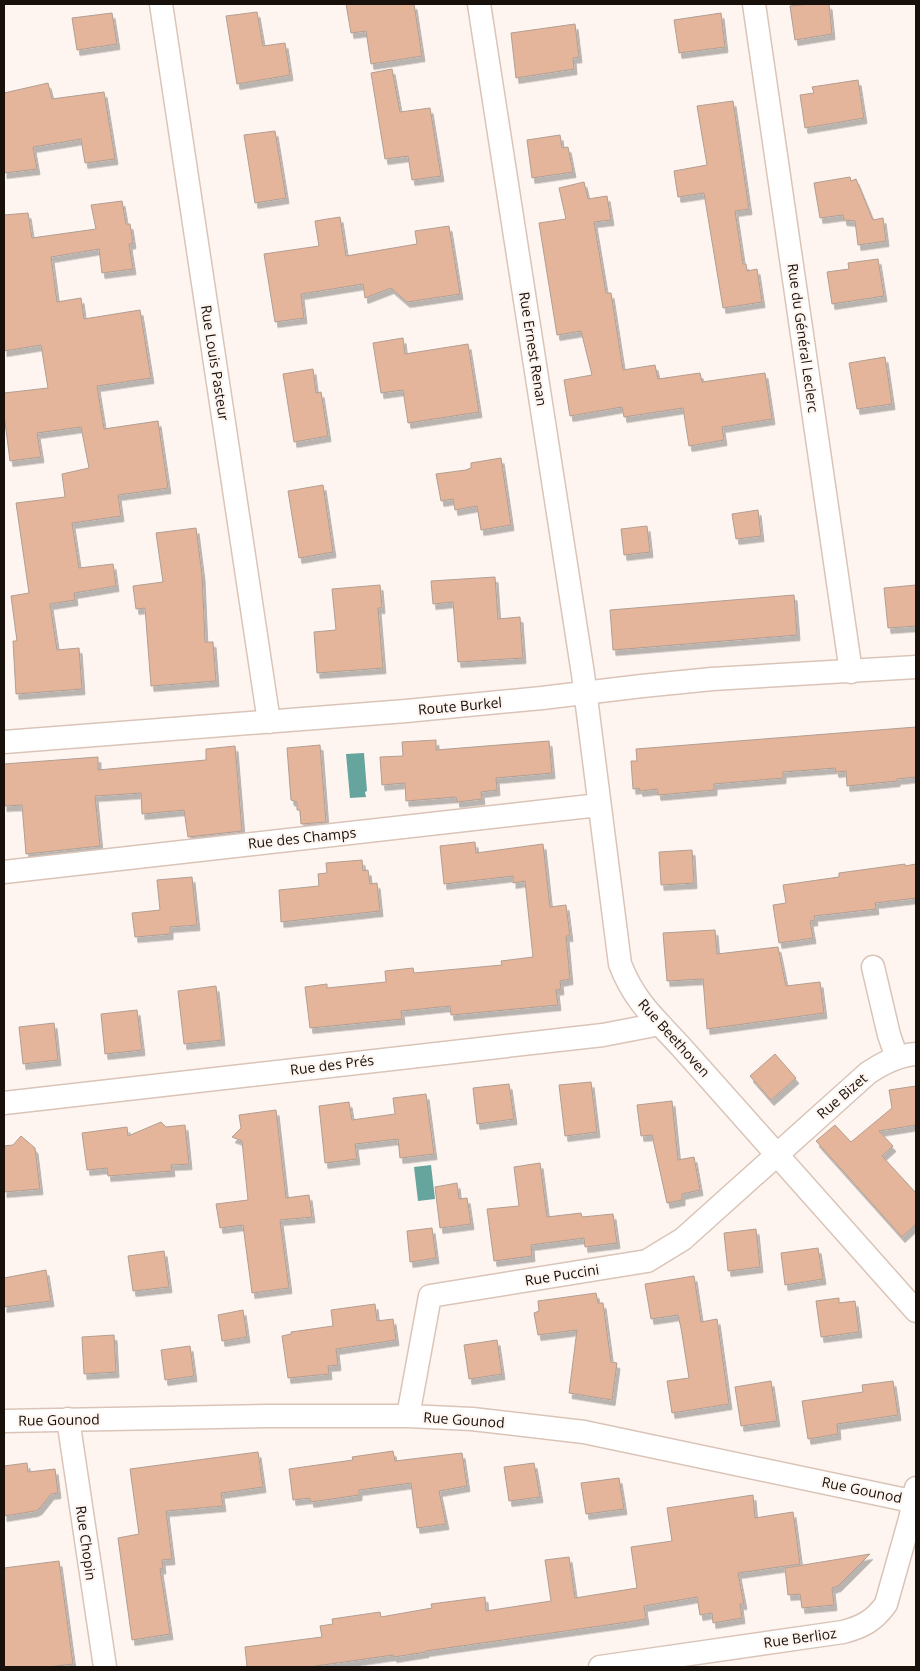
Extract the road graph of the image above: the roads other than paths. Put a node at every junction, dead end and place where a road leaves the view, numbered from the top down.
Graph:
1 (161, 4) edge
2 (479, 4) edge
3 (754, 4) edge
4 (916, 667) edge
5 (851, 672) junction
6 (586, 694) junction
7 (269, 722) junction
8 (4, 742) edge
9 (599, 805) junction
10 (4, 872) edge
11 (873, 967) dead end
12 (660, 1024) junction
13 (906, 1056) edge
14 (4, 1103) edge
15 (777, 1154) junction
16 (916, 1311) edge
17 (408, 1416) junction
18 (68, 1419) junction
19 (4, 1421) edge
20 (915, 1497) edge
21 (104, 1667) edge
22 (600, 1667) edge

1 - 7 street, Rue Louis Pasteur
2 - 6 street, Rue Ernest Renan
3 - 5 street, Rue du Général Leclerc
4 - 5 street, Route Burkel
5 - 6 street, Route Burkel
6 - 7 street, Route Burkel
6 - 9 street, Rue Beethoven
7 - 8 street, Route Burkel
9 - 10 street, Rue des Champs
9 - 12 street, Rue Beethoven
11 - 13 street
12 - 14 street, Rue des Prés
12 - 15 street, Rue Beethoven
13 - 15 street, Rue Bizet
15 - 16 street, Rue Beethoven
15 - 17 street, Rue Puccini
17 - 18 street, Rue Gounod
17 - 20 street, Rue Gounod
18 - 19 street, Rue Gounod
18 - 21 street, Rue Chopin
20 - 22 street, Rue Berlioz

